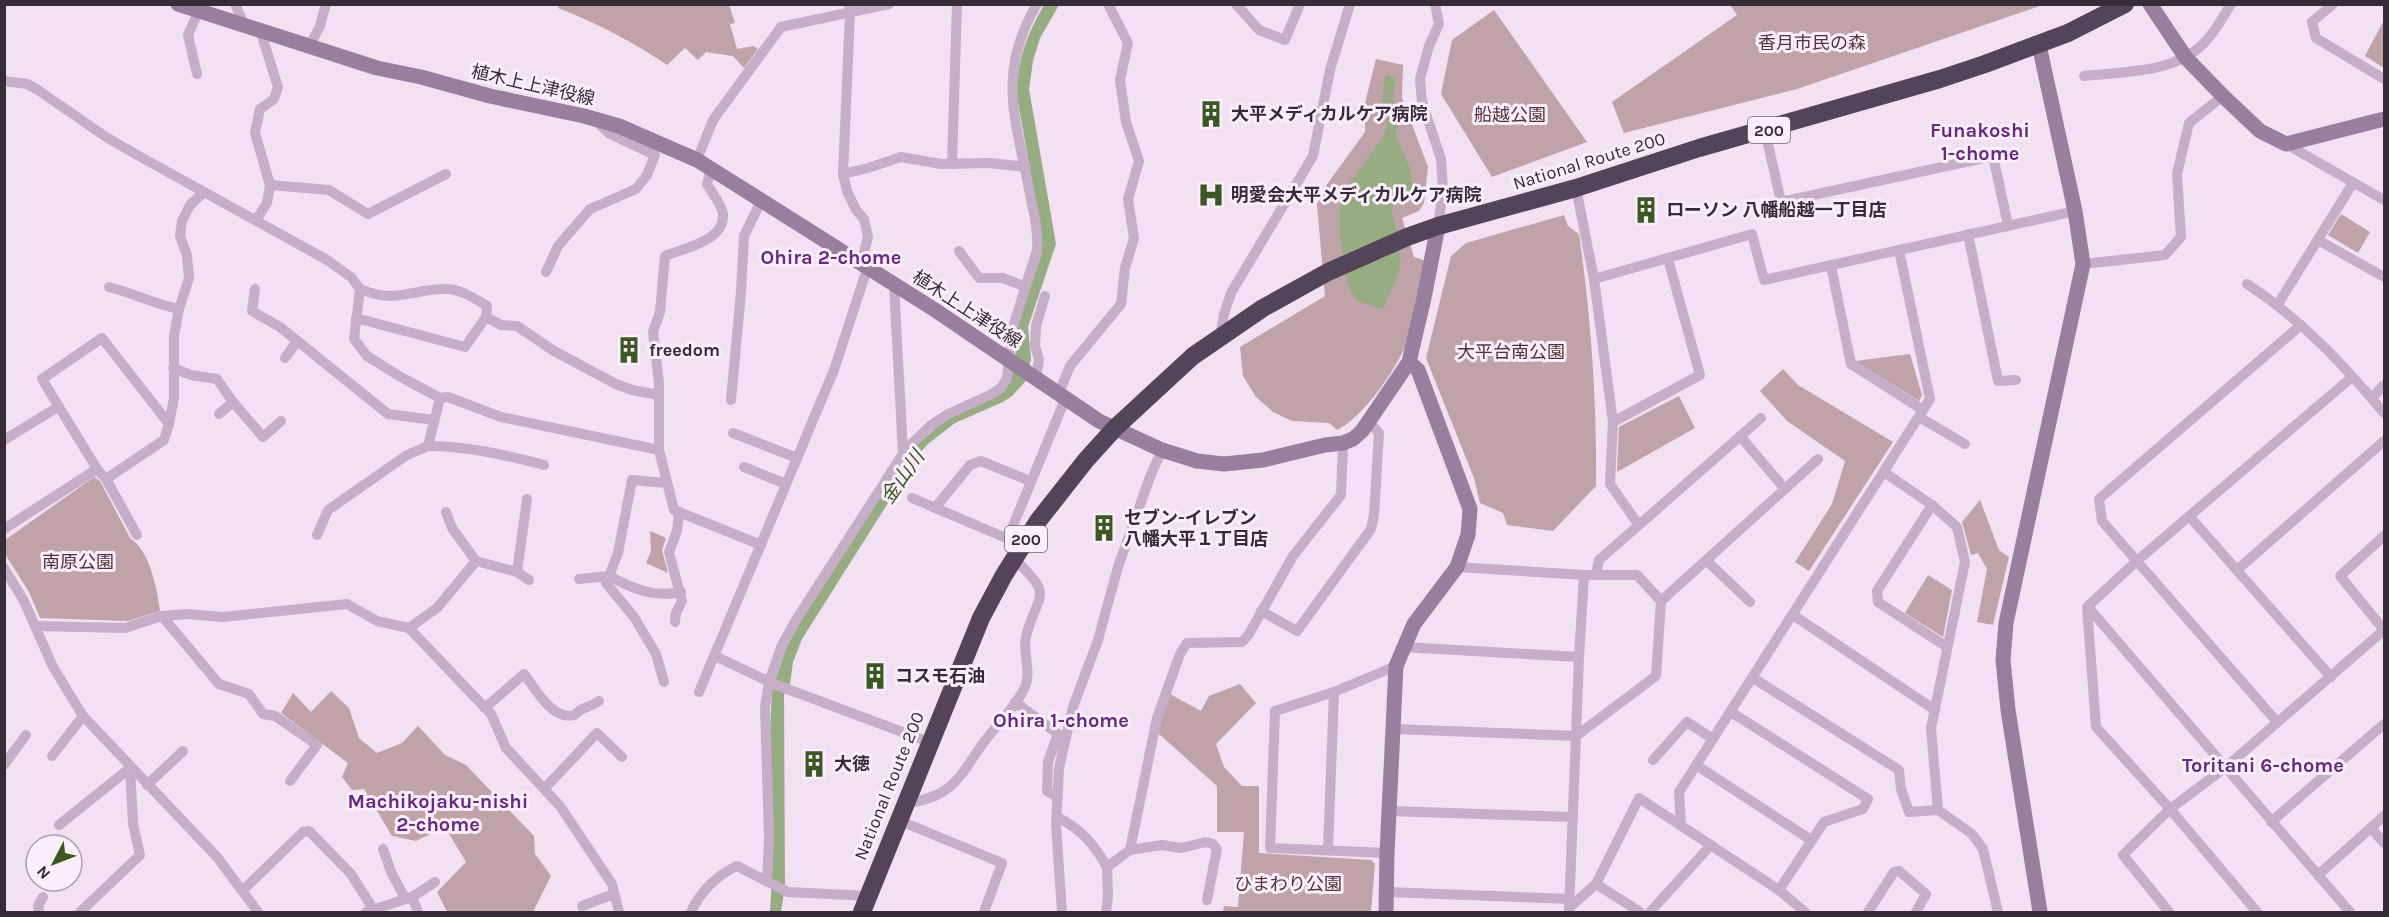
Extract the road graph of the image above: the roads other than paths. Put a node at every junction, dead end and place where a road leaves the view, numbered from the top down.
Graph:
1 (178, 4) edge
2 (234, 4) edge
3 (326, 4) edge
4 (889, 4) edge
5 (957, 4) edge
6 (1036, 4) edge
7 (1108, 4) edge
8 (1236, 4) edge
9 (1300, 4) edge
10 (1350, 4) edge
11 (1435, 4) edge
12 (2125, 4) edge
13 (2150, 4) edge
14 (2232, 4) edge
15 (2333, 4) edge
16 (850, 9) edge
17 (198, 12) junction
18 (244, 24) junction
19 (260, 30) junction
20 (2039, 45) junction
21 (309, 47) junction
22 (2186, 58) junction
23 (197, 74) dead end
24 (2084, 76) dead end
25 (2385, 79) edge
26 (4, 81) edge
27 (2223, 96) junction
28 (594, 119) junction
29 (2384, 120) edge
30 (1765, 131) junction
31 (2286, 144) junction
32 (697, 160) junction
33 (952, 164) junction
34 (1026, 167) junction
35 (711, 169) junction
36 (446, 174) dead end
37 (843, 174) junction
38 (2353, 183) junction
39 (270, 185) junction
40 (1576, 188) junction
41 (203, 193) junction
42 (2385, 200) edge
43 (761, 201) junction
44 (2075, 211) junction
45 (256, 220) junction
46 (2008, 225) junction
47 (1438, 226) junction
48 (1968, 234) junction
49 (2318, 240) junction
50 (1899, 250) junction
51 (959, 251) dead end
52 (1668, 259) junction
53 (2082, 264) junction
54 (1831, 266) junction
55 (864, 267) junction
56 (546, 272) dead end
57 (2385, 277) edge
58 (1594, 279) junction
59 (2247, 284) dead end
60 (894, 285) junction
61 (109, 287) dead end
62 (1026, 287) junction
63 (360, 289) junction
64 (255, 290) dead end
65 (1045, 296) dead end
66 (2278, 304) junction
67 (179, 309) junction
68 (486, 316) junction
69 (356, 318) junction
70 (2301, 325) junction
71 (1220, 337) junction
72 (297, 341) junction
73 (285, 357) dead end
74 (1409, 362) junction
75 (1013, 363) junction
76 (173, 368) junction
77 (1033, 375) junction
78 (2352, 377) junction
79 (2016, 380) dead end
80 (2385, 385) edge
81 (659, 395) junction
82 (1062, 395) junction
83 (440, 398) junction
84 (2372, 398) junction
85 (731, 400) dead end
86 (233, 402) junction
87 (58, 407) junction
88 (1921, 413) junction
89 (2385, 413) edge
90 (219, 414) dead end
91 (1761, 418) dead end
92 (434, 420) junction
93 (281, 421) dead end
94 (1368, 421) junction
95 (1613, 422) junction
96 (169, 424) junction
97 (1115, 428) junction
98 (733, 433) dead end
99 (1740, 436) junction
100 (4, 440) edge
101 (2385, 441) edge
102 (1343, 443) junction
103 (1965, 444) dead end
104 (428, 446) junction
105 (659, 450) junction
106 (1162, 450) junction
107 (903, 453) junction
108 (797, 458) junction
109 (1818, 459) dead end
110 (544, 465) dead end
111 (744, 467) dead end
112 (97, 470) junction
113 (1884, 472) junction
114 (106, 479) junction
115 (1030, 481) junction
116 (666, 483) junction
117 (786, 484) junction
118 (1785, 489) junction
119 (912, 498) dead end
120 (527, 499) dead end
121 (1932, 505) junction
122 (935, 508) junction
123 (446, 512) dead end
124 (679, 512) junction
125 (2190, 518) junction
126 (1638, 524) junction
127 (4, 529) edge
128 (137, 535) dead end
129 (317, 535) dead end
130 (2385, 536) edge
131 (761, 544) junction
132 (1014, 547) junction
133 (2138, 560) junction
134 (476, 561) junction
135 (1707, 561) junction
136 (1457, 567) junction
137 (4, 568) edge
138 (2237, 570) junction
139 (517, 572) junction
140 (1596, 574) junction
141 (1584, 575) junction
142 (609, 576) junction
143 (579, 579) dead end
144 (529, 580) dead end
145 (681, 592) junction
146 (1661, 601) junction
147 (1750, 602) dead end
148 (2087, 607) junction
149 (1261, 611) junction
150 (1793, 615) junction
151 (162, 616) junction
152 (675, 622) dead end
153 (35, 626) junction
154 (409, 628) junction
155 (2384, 630) edge
156 (1403, 646) junction
157 (1947, 647) junction
158 (715, 656) junction
159 (1579, 657) junction
160 (1396, 666) junction
161 (2331, 677) junction
162 (1753, 678) junction
163 (664, 682) dead end
164 (771, 683) junction
165 (699, 692) dead end
166 (1334, 692) junction
167 (599, 701) dead end
168 (1015, 702) junction
169 (485, 708) junction
170 (1935, 710) junction
171 (1731, 712) junction
172 (83, 716) junction
173 (2277, 722) junction
174 (2385, 724) edge
175 (1394, 729) junction
176 (26, 735) dead end
177 (1576, 736) junction
178 (1713, 739) junction
179 (929, 742) junction
180 (183, 751) dead end
181 (52, 756) dead end
182 (622, 757) dead end
183 (1653, 760) dead end
184 (4, 765) edge
185 (1696, 765) junction
186 (2226, 767) junction
187 (130, 768) junction
188 (290, 781) dead end
189 (147, 785) junction
190 (545, 788) junction
191 (1058, 797) junction
192 (2170, 809) junction
193 (1938, 810) junction
194 (1389, 811) junction
195 (902, 812) junction
196 (2385, 816) edge
197 (1057, 817) junction
198 (1573, 817) junction
199 (2271, 822) junction
200 (59, 825) dead end
201 (1681, 825) junction
202 (2371, 828) junction
203 (1811, 840) junction
204 (2385, 843) edge
205 (1711, 844) junction
206 (383, 849) dead end
207 (1130, 850) junction
208 (1328, 850) junction
209 (1387, 853) junction
210 (1107, 867) junction
211 (2318, 875) junction
212 (435, 882) dead end
213 (768, 882) junction
214 (1596, 884) junction
215 (243, 890) junction
216 (1779, 890) junction
217 (1387, 892) junction
218 (614, 894) junction
219 (43, 897) dead end
220 (408, 897) junction
221 (1207, 900) dead end
222 (865, 904) edge
223 (582, 906) dead end
224 (1570, 906) edge
225 (371, 911) edge
226 (39, 912) edge
227 (80, 912) edge
228 (258, 912) edge
229 (418, 912) edge
230 (619, 912) edge
231 (691, 912) edge
232 (984, 912) edge
233 (1062, 912) edge
234 (1106, 912) edge
235 (1386, 912) edge
236 (1640, 912) edge
237 (1650, 912) edge
238 (1805, 912) edge
239 (1868, 912) edge
240 (1916, 912) edge
241 (1998, 912) edge
242 (2040, 912) edge
243 (2169, 912) edge
244 (2257, 912) edge
245 (2350, 912) edge

1 - 17 street, 植木上上津役線
2 - 18 street
3 - 21 street
4 - 16 street
5 - 33 street
6 - 34 street
7 - 82 street
8 - 9 street
10 - 71 street
11 - 47 street
12 - 20 highway, National Route 200 / 200
13 - 22 street
14 - 22 street
15 - 25 street
16 - 32 street
16 - 37 street
17 - 18 street, 植木上上津役線
17 - 23 street
18 - 19 street, 植木上上津役線
19 - 21 street, 植木上上津役線
19 - 39 street
20 - 30 highway, National Route 200 / 200
20 - 44 street
21 - 28 street, 植木上上津役線
22 - 24 street
22 - 27 street
26 - 41 street
27 - 31 street
27 - 53 street
28 - 32 street, 植木上上津役線
28 - 56 street
29 - 31 street
30 - 40 highway, National Route 200 / 200
30 - 46 street
31 - 38 street
32 - 35 street, 植木上上津役線
33 - 34 street
33 - 37 street
34 - 62 street
35 - 43 street, 植木上上津役線
35 - 81 street
36 - 39 street
37 - 55 street
38 - 42 street
38 - 49 street
39 - 45 street
40 - 47 highway, National Route 200 / 200
40 - 58 street
41 - 45 street
41 - 67 street
43 - 55 street, 植木上上津役線
43 - 85 street
44 - 46 street
44 - 53 street
45 - 63 street
46 - 48 street
47 - 71 highway, National Route 200 / 200
47 - 74 street, 植木上上津役線
48 - 50 street
48 - 79 street
49 - 57 street
49 - 66 street
50 - 54 street
50 - 88 street
51 - 62 street
52 - 54 street
52 - 58 street
52 - 95 street
53 - 242 street
54 - 88 street
55 - 60 street, 植木上上津役線
55 - 108 street
58 - 95 street
59 - 66 street
60 - 75 street, 植木上上津役線
60 - 107 street
61 - 67 street
62 - 75 street
63 - 68 street
63 - 69 street
64 - 72 street
65 - 77 street
66 - 70 street
67 - 76 street
68 - 69 street
68 - 81 street
69 - 83 street
70 - 78 street
70 - 133 street
71 - 97 highway, National Route 200 / 200
72 - 73 street
72 - 92 street
74 - 94 street, 植木上上津役線
74 - 136 street
75 - 77 street, 植木上上津役線
75 - 107 street
76 - 86 street
76 - 96 street
77 - 82 street, 植木上上津役線
78 - 84 street
78 - 125 street
80 - 84 street
81 - 105 street
82 - 97 street, 植木上上津役線
82 - 115 street
83 - 92 street
83 - 105 street
84 - 89 street
86 - 90 street
86 - 93 street
87 - 96 street
87 - 100 street
87 - 112 street
88 - 103 street
88 - 113 street
91 - 99 street
92 - 104 street
94 - 102 street, 植木上上津役線
94 - 149 street
95 - 126 street
96 - 114 street
97 - 106 street, 植木上上津役線
97 - 132 highway, National Route 200 / 200
98 - 108 street
99 - 118 street
99 - 126 street
101 - 138 street
102 - 106 street, 植木上上津役線
102 - 149 street
104 - 110 street
104 - 129 street
105 - 116 street
106 - 191 street
107 - 164 street
108 - 117 street
109 - 118 street
111 - 117 street
112 - 114 street
112 - 127 street
113 - 121 street
113 - 150 street
114 - 128 street
115 - 122 street
115 - 132 street
116 - 124 street
116 - 142 street
117 - 131 street
118 - 135 street
119 - 122 street
120 - 139 street
121 - 157 street
121 - 157 street
122 - 132 street
123 - 134 street
124 - 131 street
124 - 145 street
125 - 133 street
125 - 138 street
126 - 140 street
130 - 155 street
131 - 158 street
132 - 168 street
132 - 179 highway, National Route 200 / 200
133 - 148 street
133 - 173 street
134 - 139 street
134 - 154 street
135 - 146 street
135 - 147 street
136 - 141 street
136 - 156 street
137 - 153 street
138 - 161 street
139 - 144 street
140 - 141 street
140 - 146 street
141 - 159 street
142 - 143 street
142 - 145 street
142 - 163 street
145 - 152 street
146 - 177 street
148 - 186 street
148 - 192 street
149 - 207 street
150 - 162 street
150 - 170 street
151 - 153 street
151 - 154 street
151 - 188 street
153 - 172 street
154 - 169 street
155 - 161 street
156 - 159 street
156 - 160 street
157 - 170 street
158 - 164 street
158 - 165 street
159 - 177 street
160 - 166 street
160 - 175 street
161 - 173 street
162 - 171 street
162 - 193 street
164 - 179 street
164 - 213 street
166 - 208 street
166 - 208 street
167 - 169 street
168 - 191 street
168 - 195 street
169 - 190 street
170 - 193 street
171 - 178 street
171 - 203 street
172 - 181 street
172 - 187 street
173 - 186 street
174 - 199 street
175 - 177 street
175 - 194 street
176 - 184 street
177 - 198 street
178 - 183 street
178 - 185 street
179 - 195 highway, National Route 200 / 200
180 - 189 street
182 - 190 street
185 - 201 street
185 - 203 street
186 - 192 street
186 - 199 street
187 - 189 street
187 - 200 street
187 - 227 street
189 - 215 street
190 - 218 street
191 - 197 street
192 - 243 street
192 - 244 street
193 - 241 street
194 - 198 street
194 - 209 street
195 - 222 highway, National Route 200 / 200
195 - 232 street
196 - 202 street
197 - 210 street
197 - 233 street
198 - 224 street
199 - 211 street
201 - 205 street
201 - 214 street
202 - 204 street
202 - 211 street
203 - 216 street
205 - 216 street
205 - 237 street
206 - 220 street
207 - 210 street
207 - 221 street
208 - 209 street
209 - 217 street
210 - 234 street
211 - 245 street
212 - 220 street
213 - 222 street
213 - 231 street
214 - 224 street
214 - 236 street
215 - 225 street
215 - 228 street
216 - 238 street
217 - 224 street
217 - 235 street
218 - 223 street
218 - 230 street
219 - 226 street
220 - 225 street
220 - 229 street
239 - 240 street

